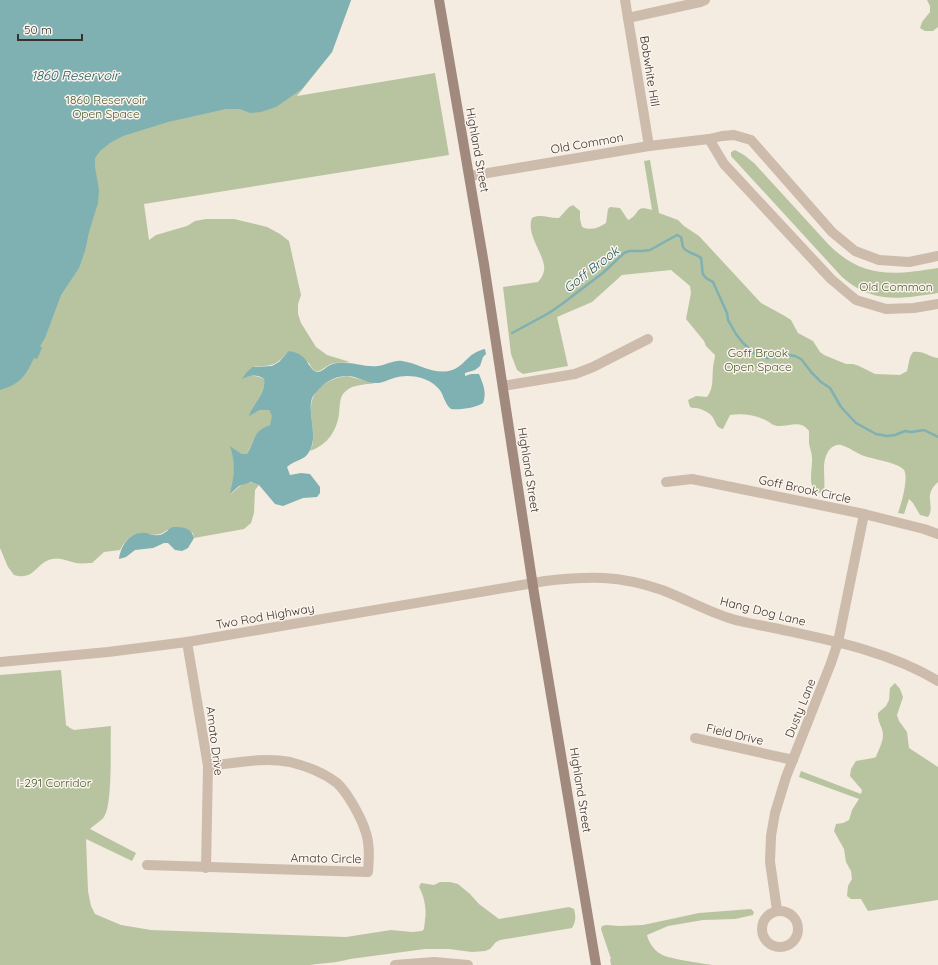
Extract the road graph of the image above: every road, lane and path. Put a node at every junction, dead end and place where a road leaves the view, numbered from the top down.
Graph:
1 (439, 0) edge
2 (625, 0) edge
3 (705, 0) edge
4 (628, 18) junction
5 (709, 139) junction
6 (649, 146) junction
7 (470, 176) junction
8 (938, 256) edge
9 (938, 304) edge
10 (648, 339) dead end
11 (503, 386) junction
12 (666, 482) dead end
13 (864, 514) junction
14 (938, 534) edge
15 (533, 583) junction
16 (187, 642) junction
17 (838, 642) junction
18 (0, 662) edge
19 (938, 681) edge
20 (695, 738) dead end
21 (793, 760) junction
22 (208, 766) junction
23 (147, 865) dead end
24 (206, 868) junction
25 (777, 910) dead end
26 (395, 965) edge
27 (468, 965) edge
28 (596, 965) edge

1 - 7 main road, Highland Street
2 - 4 street, Bobwhite Hill
3 - 4 street
4 - 6 street, Bobwhite Hill
5 - 6 street, Old Common
5 - 8 street, Old Common
5 - 9 street
6 - 7 street, Old Common
7 - 11 main road, Highland Street
10 - 11 street
11 - 15 main road, Highland Street
12 - 13 street, Goff Brook Circle
13 - 14 street, Goff Brook Circle
13 - 17 street, Dusty Lane
15 - 16 street, Two Rod Highway
15 - 17 street, Hang Dog Lane
15 - 28 main road, Highland Street
16 - 18 street, Two Rod Highway
16 - 22 street, Amato Drive
17 - 19 street, Hang Dog Lane
17 - 21 street, Dusty Lane
20 - 21 street, Field Drive
21 - 25 street, Dusty Lane
22 - 24 street, Amato Drive
22 - 24 street, Amato Circle
23 - 24 street, Amato Circle
26 - 27 street

